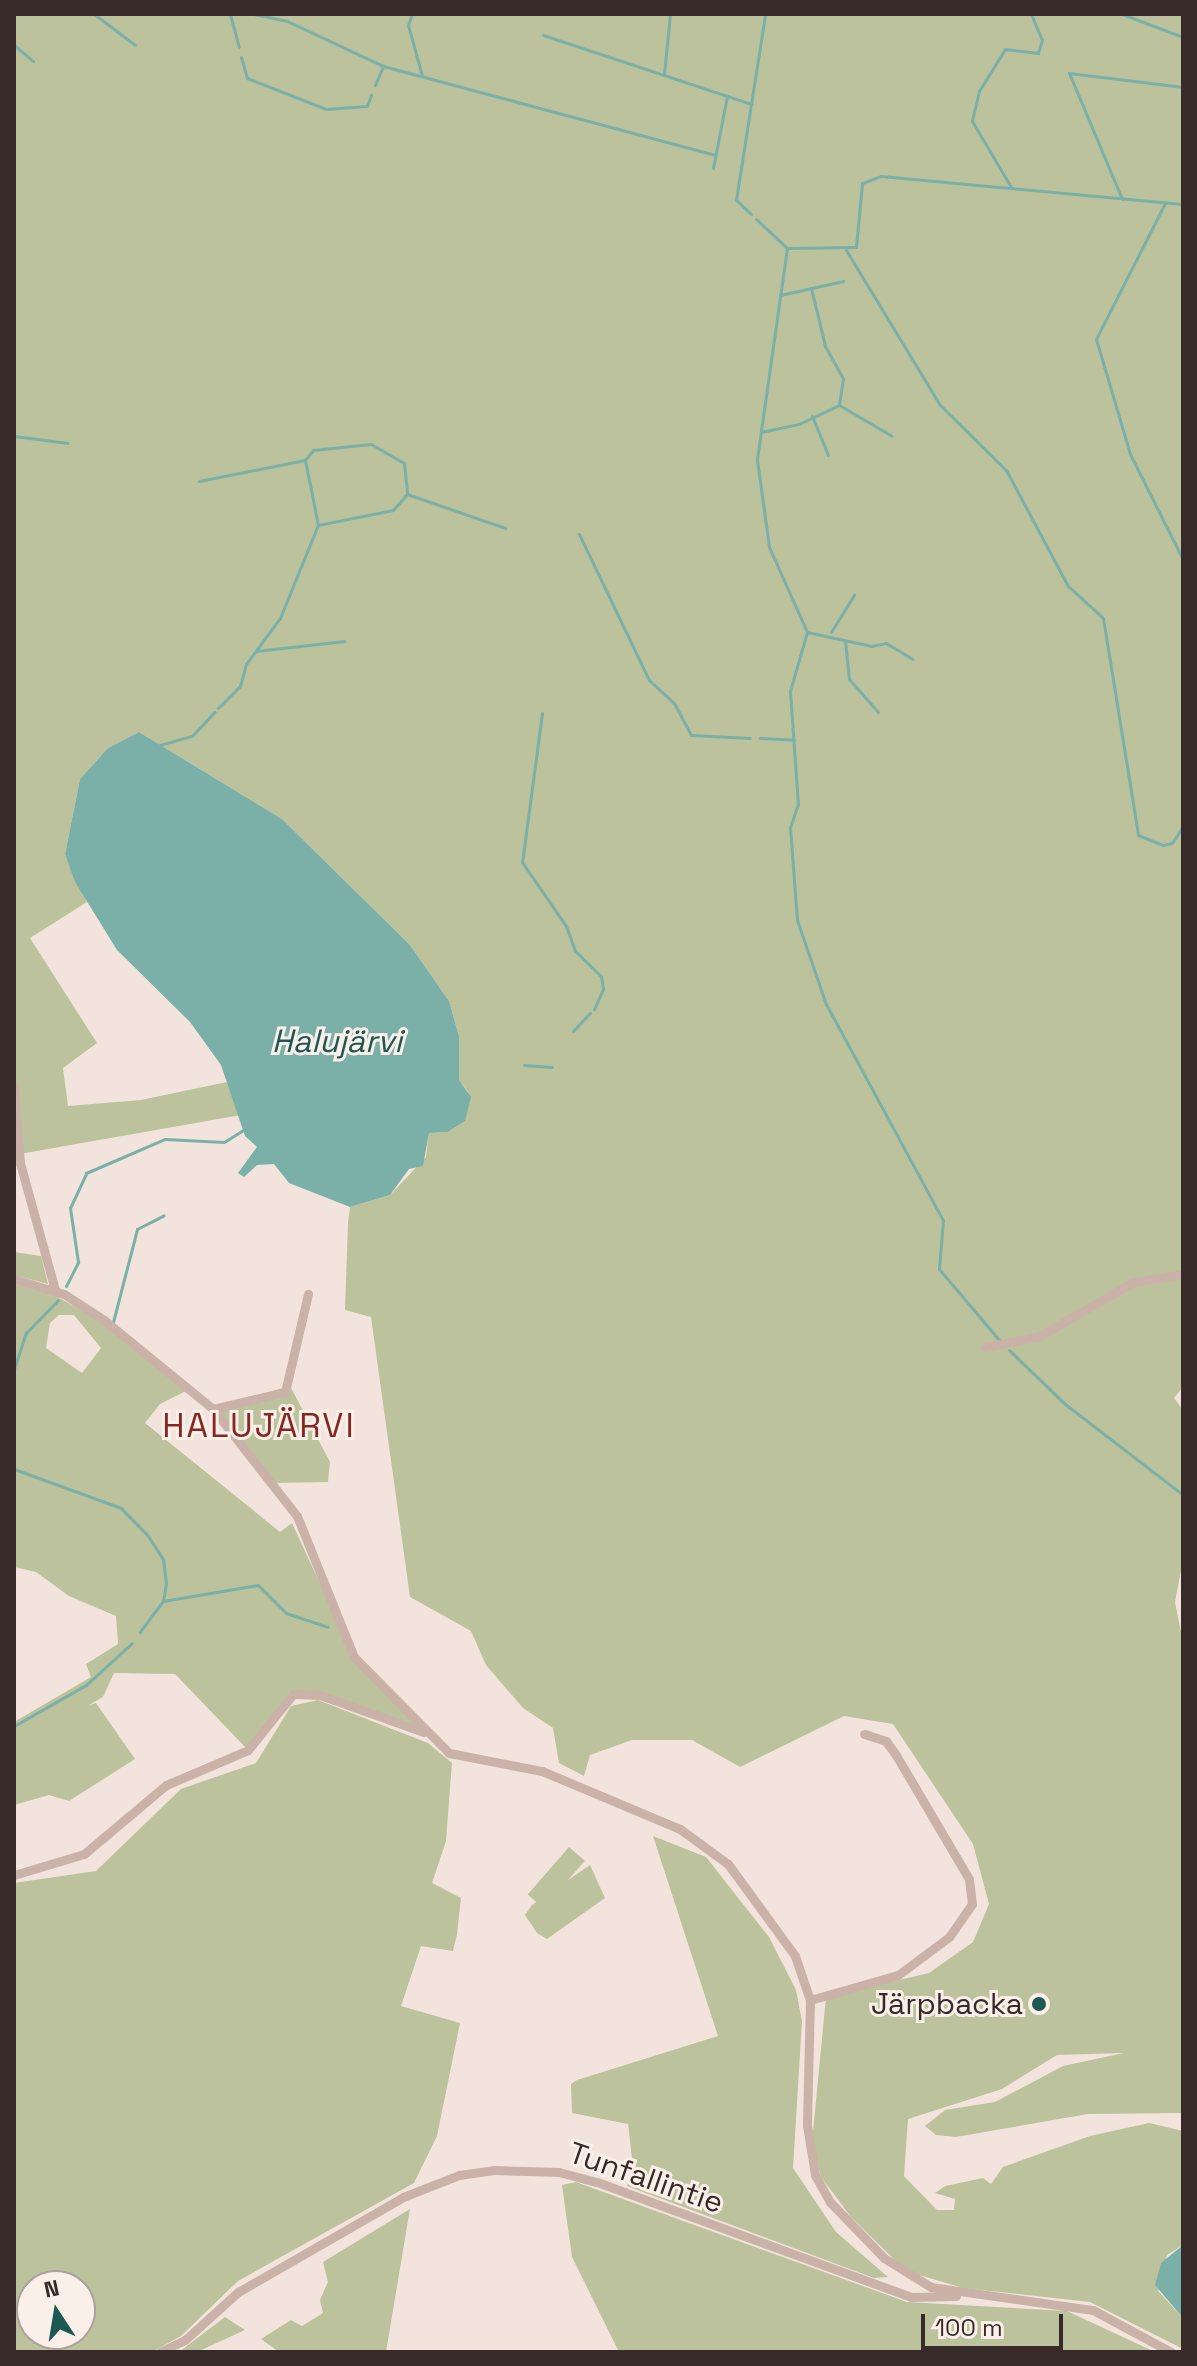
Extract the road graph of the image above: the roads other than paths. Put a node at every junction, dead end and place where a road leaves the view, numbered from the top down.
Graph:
1 (14, 1088) edge
2 (1183, 1274) edge
3 (14, 1279) edge
4 (55, 1290) junction
5 (308, 1294) dead end
6 (985, 1347) dead end
7 (213, 1409) junction
8 (427, 1733) junction
9 (864, 1734) dead end
10 (14, 1875) edge
11 (810, 2000) junction
12 (963, 2295) junction
13 (160, 2352) edge
14 (1171, 2352) edge

1 - 4 street
2 - 6 street
3 - 4 street
4 - 7 street
5 - 7 street
7 - 8 street
8 - 10 street
8 - 11 street
9 - 11 street
11 - 12 street
12 - 13 street, Tunfallintie
12 - 14 street

